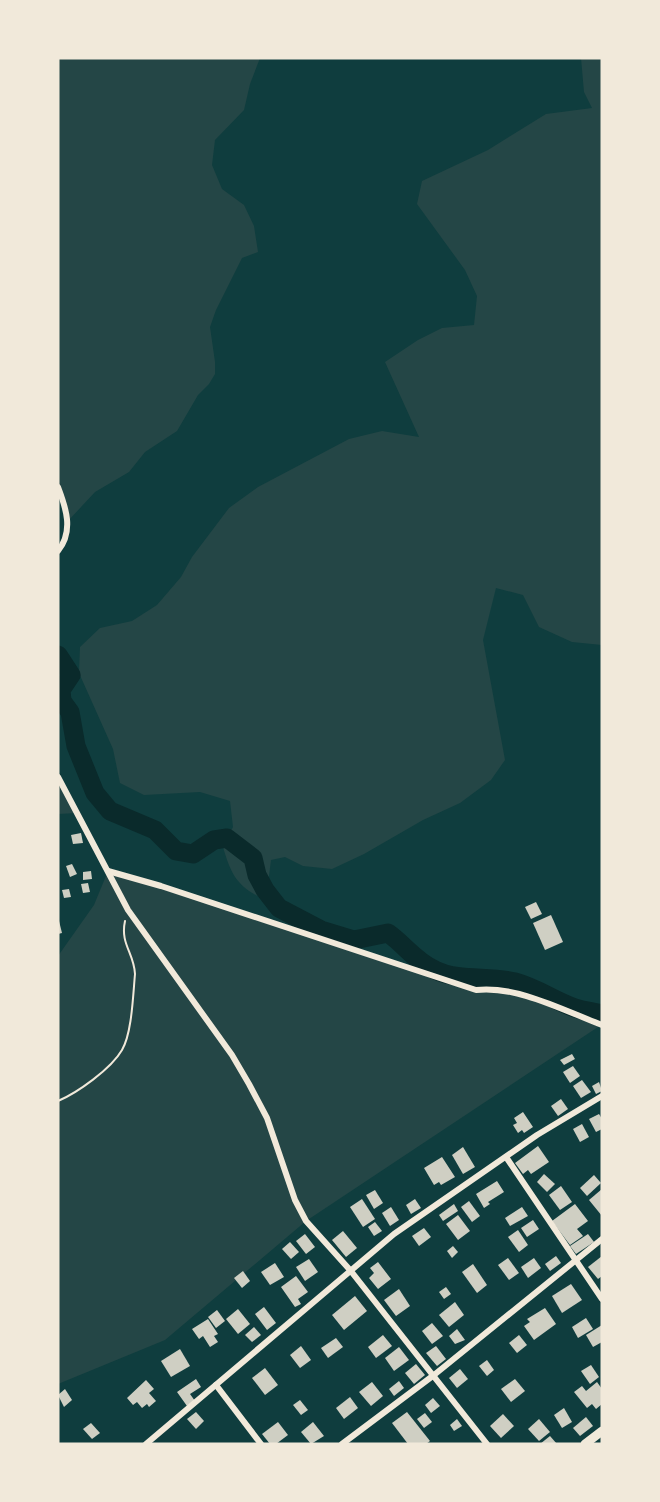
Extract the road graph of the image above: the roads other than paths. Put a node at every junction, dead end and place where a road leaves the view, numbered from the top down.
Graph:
1 (58, 487) edge
2 (58, 551) edge
3 (58, 777) edge
4 (107, 871) junction
5 (602, 1026) edge
6 (602, 1096) edge
7 (506, 1157) junction
8 (602, 1239) edge
9 (576, 1259) junction
10 (350, 1270) junction
11 (602, 1299) edge
12 (434, 1375) junction
13 (216, 1385) junction
14 (602, 1432) edge
15 (146, 1444) edge
16 (261, 1444) edge
17 (342, 1444) edge
18 (487, 1444) edge
19 (585, 1444) edge

1 - 2 street
3 - 4 street
4 - 5 street
4 - 10 street
6 - 7 street
7 - 9 street
7 - 10 street
8 - 9 street
9 - 11 street
9 - 12 street
10 - 12 street
10 - 13 street
12 - 17 street
12 - 18 street
13 - 15 street
13 - 16 street
14 - 19 main road

